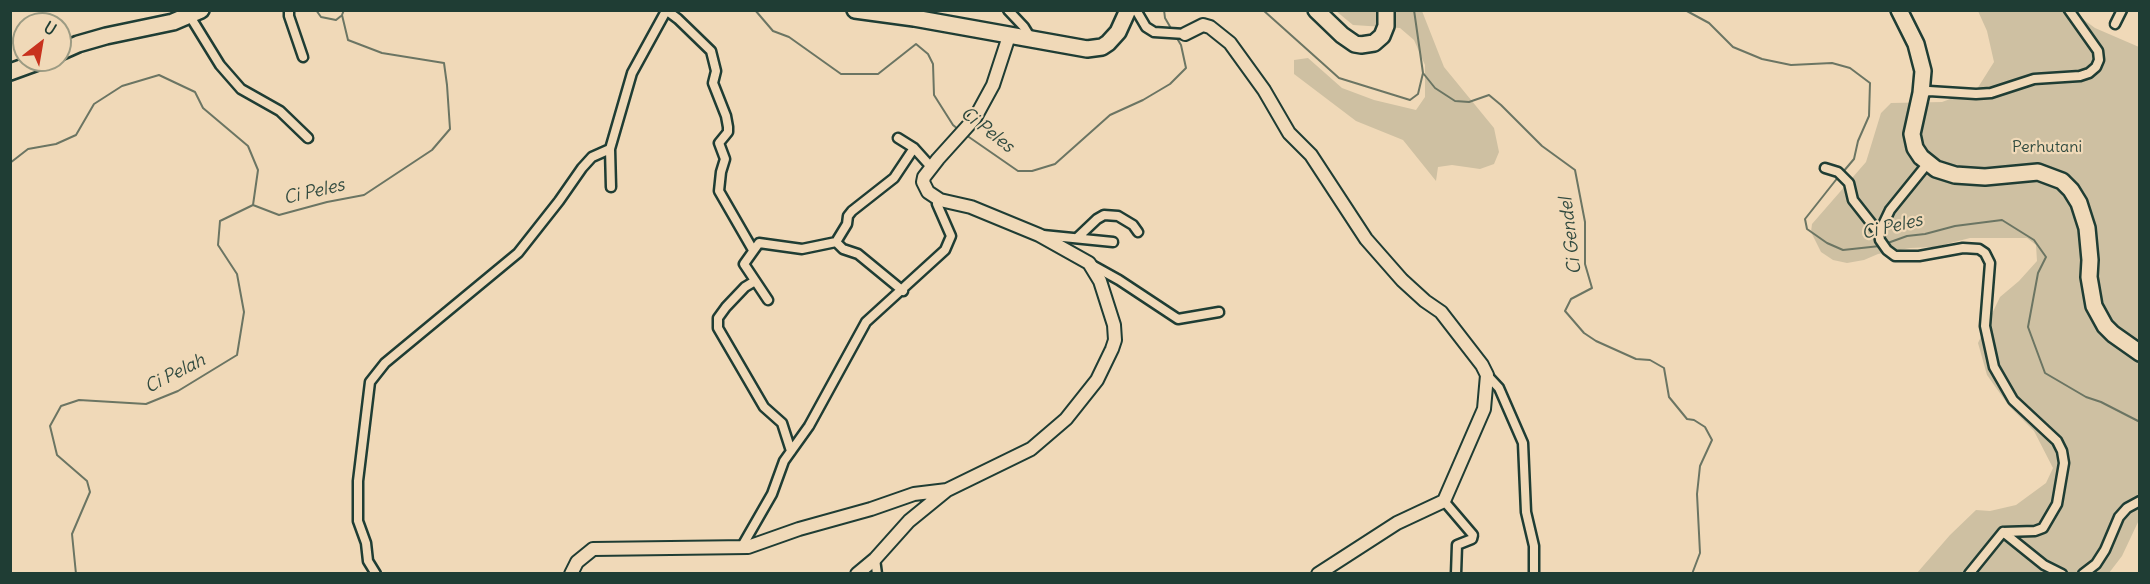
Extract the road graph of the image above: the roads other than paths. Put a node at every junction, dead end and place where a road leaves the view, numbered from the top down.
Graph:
1 (289, 10) edge
2 (855, 10) edge
3 (1008, 10) edge
4 (1128, 10) edge
5 (1136, 10) edge
6 (1316, 10) edge
7 (1386, 10) edge
8 (1899, 10) edge
9 (2069, 10) edge
10 (2122, 10) edge
11 (666, 11) edge
12 (193, 12) edge
13 (2115, 24) dead end
14 (1024, 27) junction
15 (1185, 34) joint
16 (1005, 35) junction
17 (1033, 40) junction
18 (72, 47) edge
19 (303, 57) dead end
20 (1921, 93) junction
21 (308, 138) dead end
22 (898, 138) dead end
23 (914, 148) junction
24 (610, 149) junction
25 (1928, 163) junction
26 (932, 168) junction
27 (1825, 168) dead end
28 (611, 187) dead end
29 (937, 198) junction
30 (1138, 232) dead end
31 (1039, 235) junction
32 (1880, 237) junction
33 (1077, 238) junction
34 (836, 242) junction
35 (1113, 242) dead end
36 (753, 250) junction
37 (1089, 263) junction
38 (755, 281) junction
39 (903, 291) junction
40 (768, 300) dead end
41 (1219, 312) dead end
42 (2139, 353) edge
43 (1487, 375) junction
44 (791, 451) junction
45 (947, 490) junction
46 (1443, 501) junction
47 (2139, 501) edge
48 (2003, 532) junction
49 (741, 548) junction
50 (875, 559) junction
51 (376, 573) edge
52 (571, 573) edge
53 (857, 573) edge
54 (877, 573) edge
55 (1318, 573) edge
56 (1456, 573) edge
57 (1534, 573) edge
58 (1969, 573) edge
59 (2062, 573) edge
60 (2083, 573) edge

1 - 19 street
2 - 16 highway
3 - 14 street
4 - 17 highway
5 - 15 street
6 - 7 highway
8 - 20 highway
9 - 20 street
10 - 13 street
11 - 24 street
11 - 36 street
12 - 18 highway
12 - 21 street
14 - 16 street
14 - 17 street
15 - 43 street
16 - 17 highway
16 - 26 street
20 - 25 highway
22 - 23 street
23 - 26 street
23 - 34 street
24 - 28 street
24 - 51 street
25 - 32 street
25 - 42 highway
26 - 29 street
27 - 32 street
29 - 31 street
29 - 39 street
30 - 33 street
31 - 33 street
31 - 37 street
32 - 48 street
33 - 35 street
34 - 36 street
34 - 39 street
36 - 38 street
37 - 41 street
37 - 45 street
38 - 40 street
38 - 44 street
39 - 44 street
43 - 46 street
43 - 57 street
44 - 49 street
45 - 49 street
45 - 50 street
46 - 55 street
46 - 56 street
47 - 60 street
48 - 58 street
48 - 59 street
49 - 52 street
50 - 53 street
50 - 54 street

